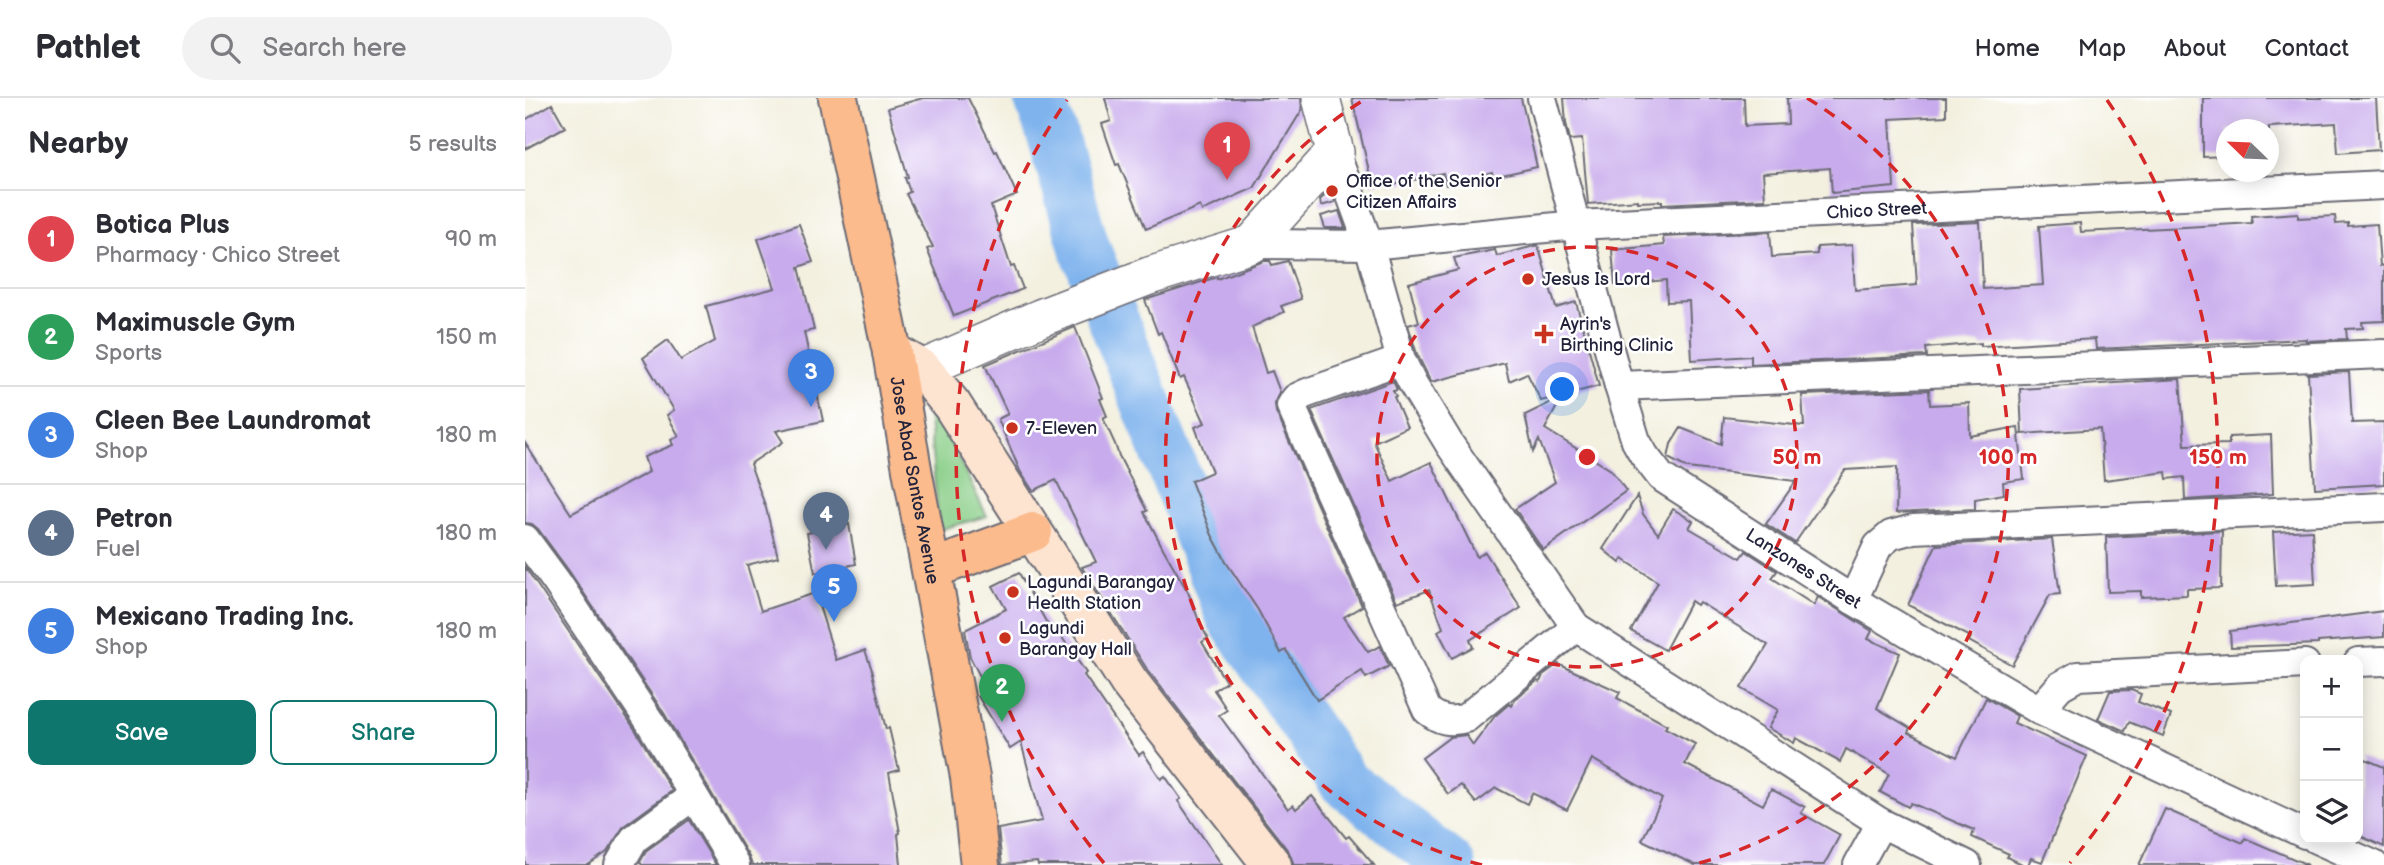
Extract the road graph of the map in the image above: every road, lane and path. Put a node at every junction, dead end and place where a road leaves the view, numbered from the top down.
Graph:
1 (838, 98) edge
2 (1321, 98) edge
3 (1542, 98) edge
4 (1335, 152) junction
5 (2384, 185) edge
6 (1577, 225) junction
7 (1252, 244) junction
8 (1369, 245) junction
9 (2384, 354) edge
10 (907, 360) junction
11 (1401, 360) junction
12 (1619, 386) junction
13 (2384, 507) edge
14 (1033, 532) junction
15 (525, 539) edge
16 (932, 569) junction
17 (1853, 600) junction
18 (1576, 627) junction
19 (2384, 661) edge
20 (2363, 662) edge
21 (2300, 664) edge
22 (2039, 710) junction
23 (693, 796) junction
24 (1881, 823) junction
25 (2300, 832) edge
26 (2327, 844) edge
27 (619, 865) edge
28 (735, 865) edge
29 (980, 865) edge
30 (1272, 865) edge
31 (1858, 865) edge
32 (1967, 865) edge
33 (2374, 865) edge

1 - 10 highway, Jose Abad Santos Avenue
2 - 4 street
3 - 6 street, Lanzones Street
4 - 7 street
4 - 8 street
5 - 6 street, Chico Street
6 - 8 street, Chico Street
6 - 12 street, Lanzones Street
7 - 8 street, Chico Street
7 - 10 street
8 - 11 street
9 - 12 street
10 - 14 main road
10 - 16 highway, Jose Abad Santos Avenue
11 - 18 street
11 - 18 street
12 - 17 street, Lanzones Street
13 - 17 street
14 - 16 highway
14 - 30 main road
15 - 23 street
16 - 29 highway, Jose Abad Santos Avenue
17 - 22 street, Lanzones Street
18 - 24 street
19 - 20 street
21 - 22 street
22 - 25 street, Lanzones Street
23 - 27 street
23 - 28 street
24 - 31 street
24 - 32 street
26 - 33 street

